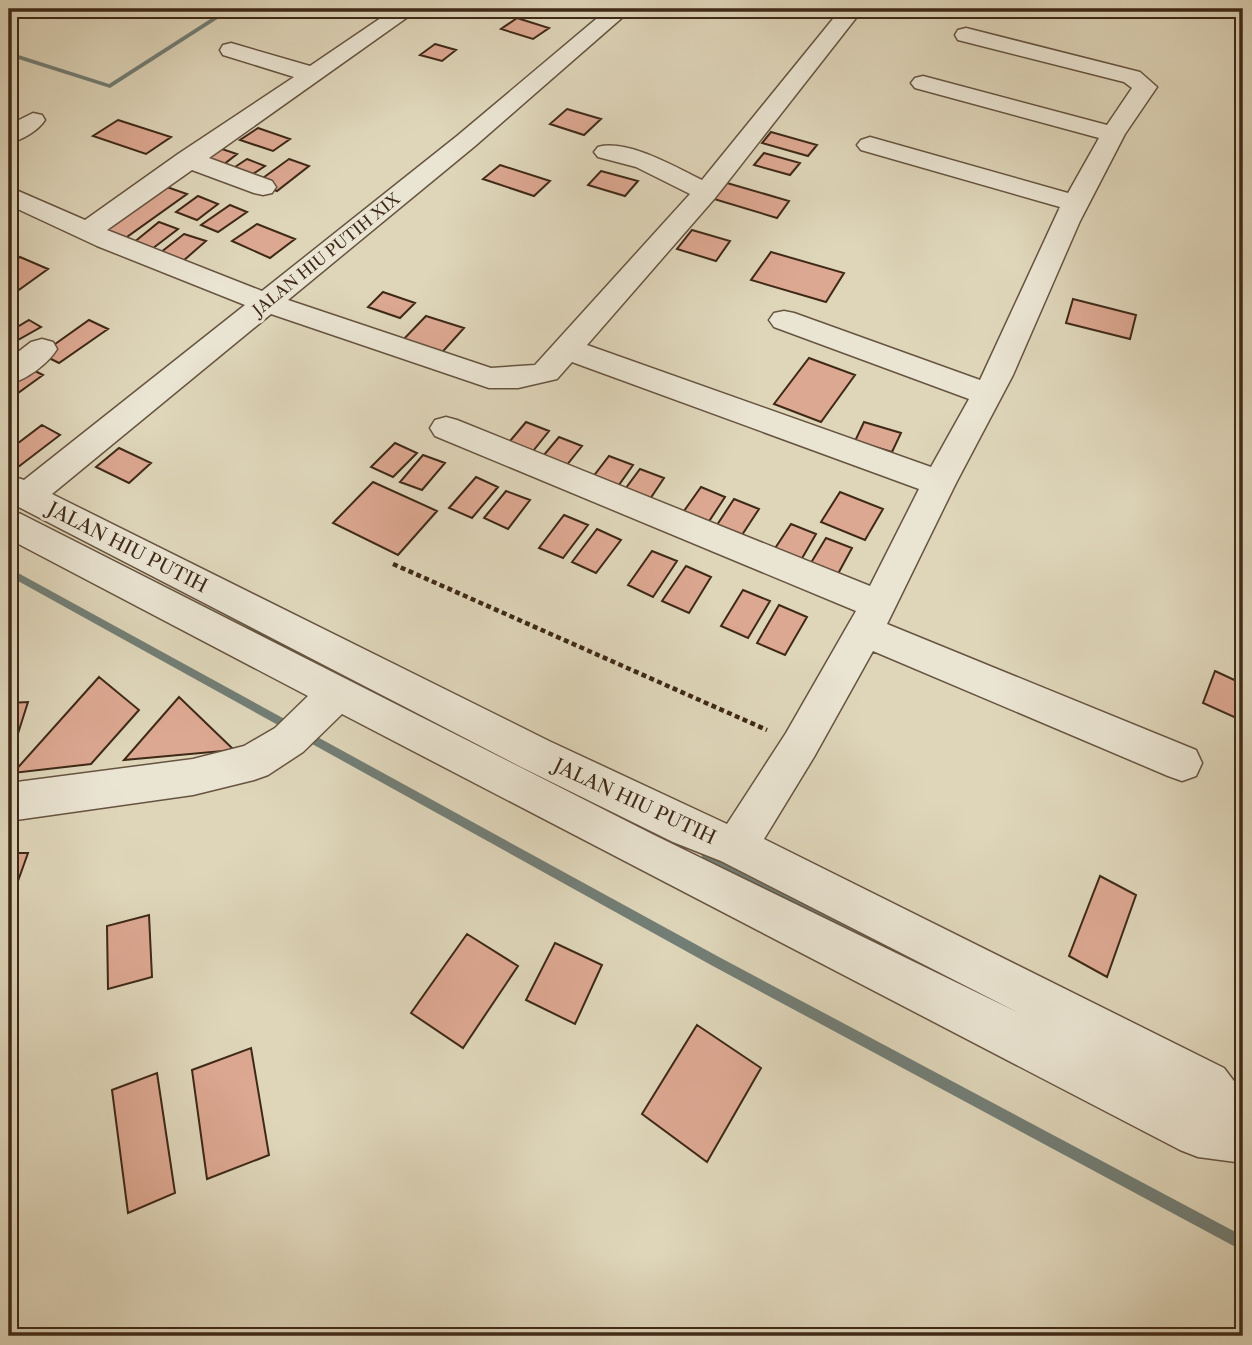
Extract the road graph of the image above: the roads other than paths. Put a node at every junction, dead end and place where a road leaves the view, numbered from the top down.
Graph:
1 (408, 9) edge
2 (621, 9) edge
3 (852, 9) edge
4 (966, 35) dead end
5 (231, 50) dead end
6 (310, 74) junction
7 (923, 83) dead end
8 (33, 120) dead end
9 (1113, 134) junction
10 (9, 136) edge
11 (870, 145) dead end
12 (607, 152) dead end
13 (187, 159) junction
14 (263, 187) dead end
15 (706, 191) junction
16 (9, 195) edge
17 (1075, 204) junction
18 (88, 230) junction
19 (267, 303) junction
20 (785, 320) dead end
21 (41, 349) dead end
22 (567, 349) junction
23 (469, 371) junction
24 (9, 374) edge
25 (987, 394) junction
26 (939, 482) junction
27 (15, 502) edge
28 (159, 583) junction
29 (871, 618) junction
30 (337, 694) junction
31 (1182, 763) dead end
32 (9, 802) edge
33 (736, 847) junction
34 (1243, 1136) edge

1 - 6 street
2 - 19 street, JALAN HIU PUTIH XIX
3 - 15 street
4 - 9 street
5 - 6 street
6 - 13 street
7 - 9 street
8 - 10 street
9 - 17 street
11 - 17 street
12 - 15 street
13 - 14 street
13 - 18 street
15 - 22 street
16 - 18 street
17 - 25 street
18 - 19 street
19 - 23 street
19 - 27 street, JALAN HIU PUTIH XIX
20 - 25 street
21 - 24 street
22 - 23 street
22 - 26 street
23 - 29 street
25 - 26 street
26 - 29 street
27 - 28 street
28 - 30 street
28 - 33 street, JALAN HIU PUTIH
29 - 31 street
29 - 33 street
30 - 32 street
30 - 34 street
33 - 34 street, JALAN HIU PUTIH

